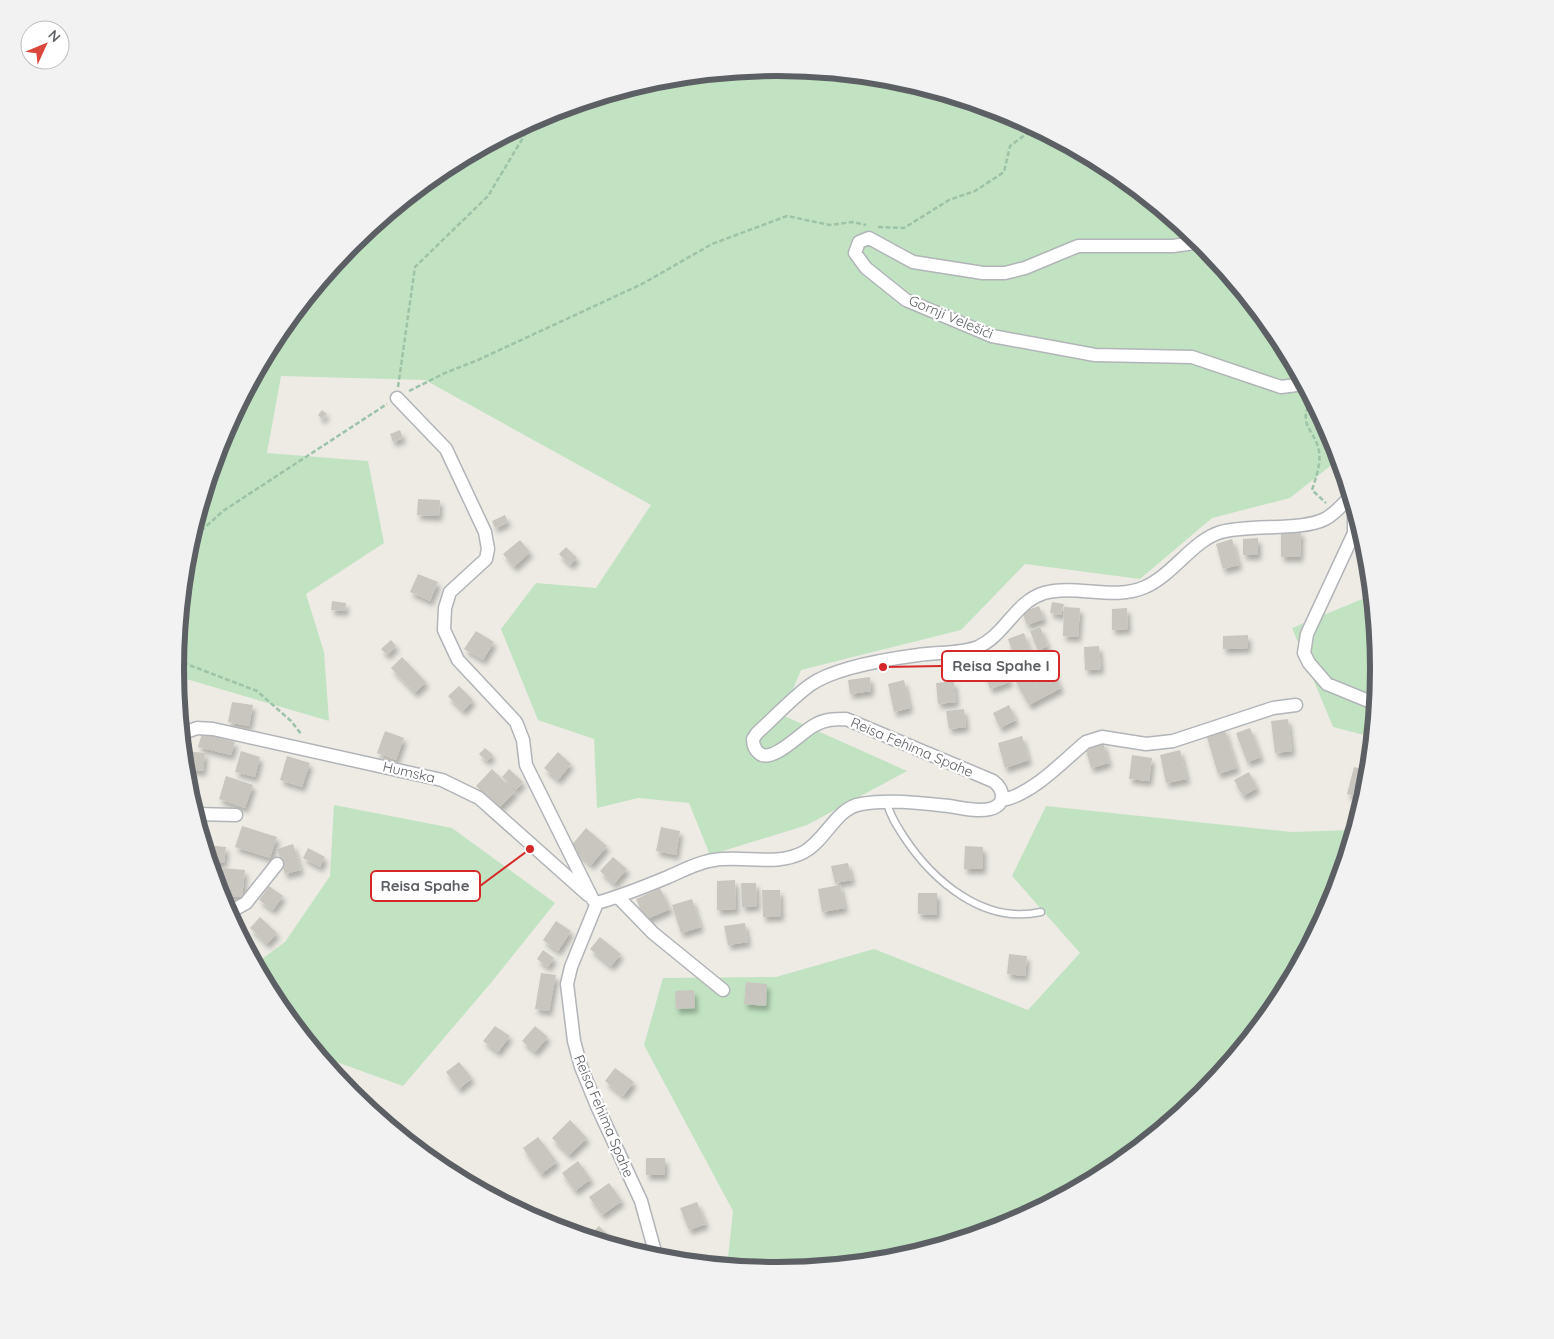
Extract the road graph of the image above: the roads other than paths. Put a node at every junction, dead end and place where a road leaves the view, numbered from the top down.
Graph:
1 (1189, 244) edge
2 (1297, 385) edge
3 (397, 398) road end
4 (1345, 501) edge
5 (1354, 533) edge
6 (1369, 701) edge
7 (1296, 705) dead end
8 (187, 732) edge
9 (1002, 800) junction
10 (887, 803) junction
11 (202, 814) edge
12 (236, 815) dead end
13 (277, 864) dead end
14 (619, 898) junction
15 (595, 902) junction
16 (235, 909) edge
17 (1041, 912) dead end
18 (723, 990) dead end
19 (654, 1250) edge

1 - 2 street, Gornji Velešići
3 - 15 street
4 - 9 street, Reisa Fehima Spahe
5 - 6 street
7 - 9 street
8 - 15 street, Humska
9 - 10 street
10 - 14 street
10 - 17 lane
11 - 12 street
13 - 16 street
14 - 15 street
14 - 18 street
15 - 19 street, Reisa Fehima Spahe

